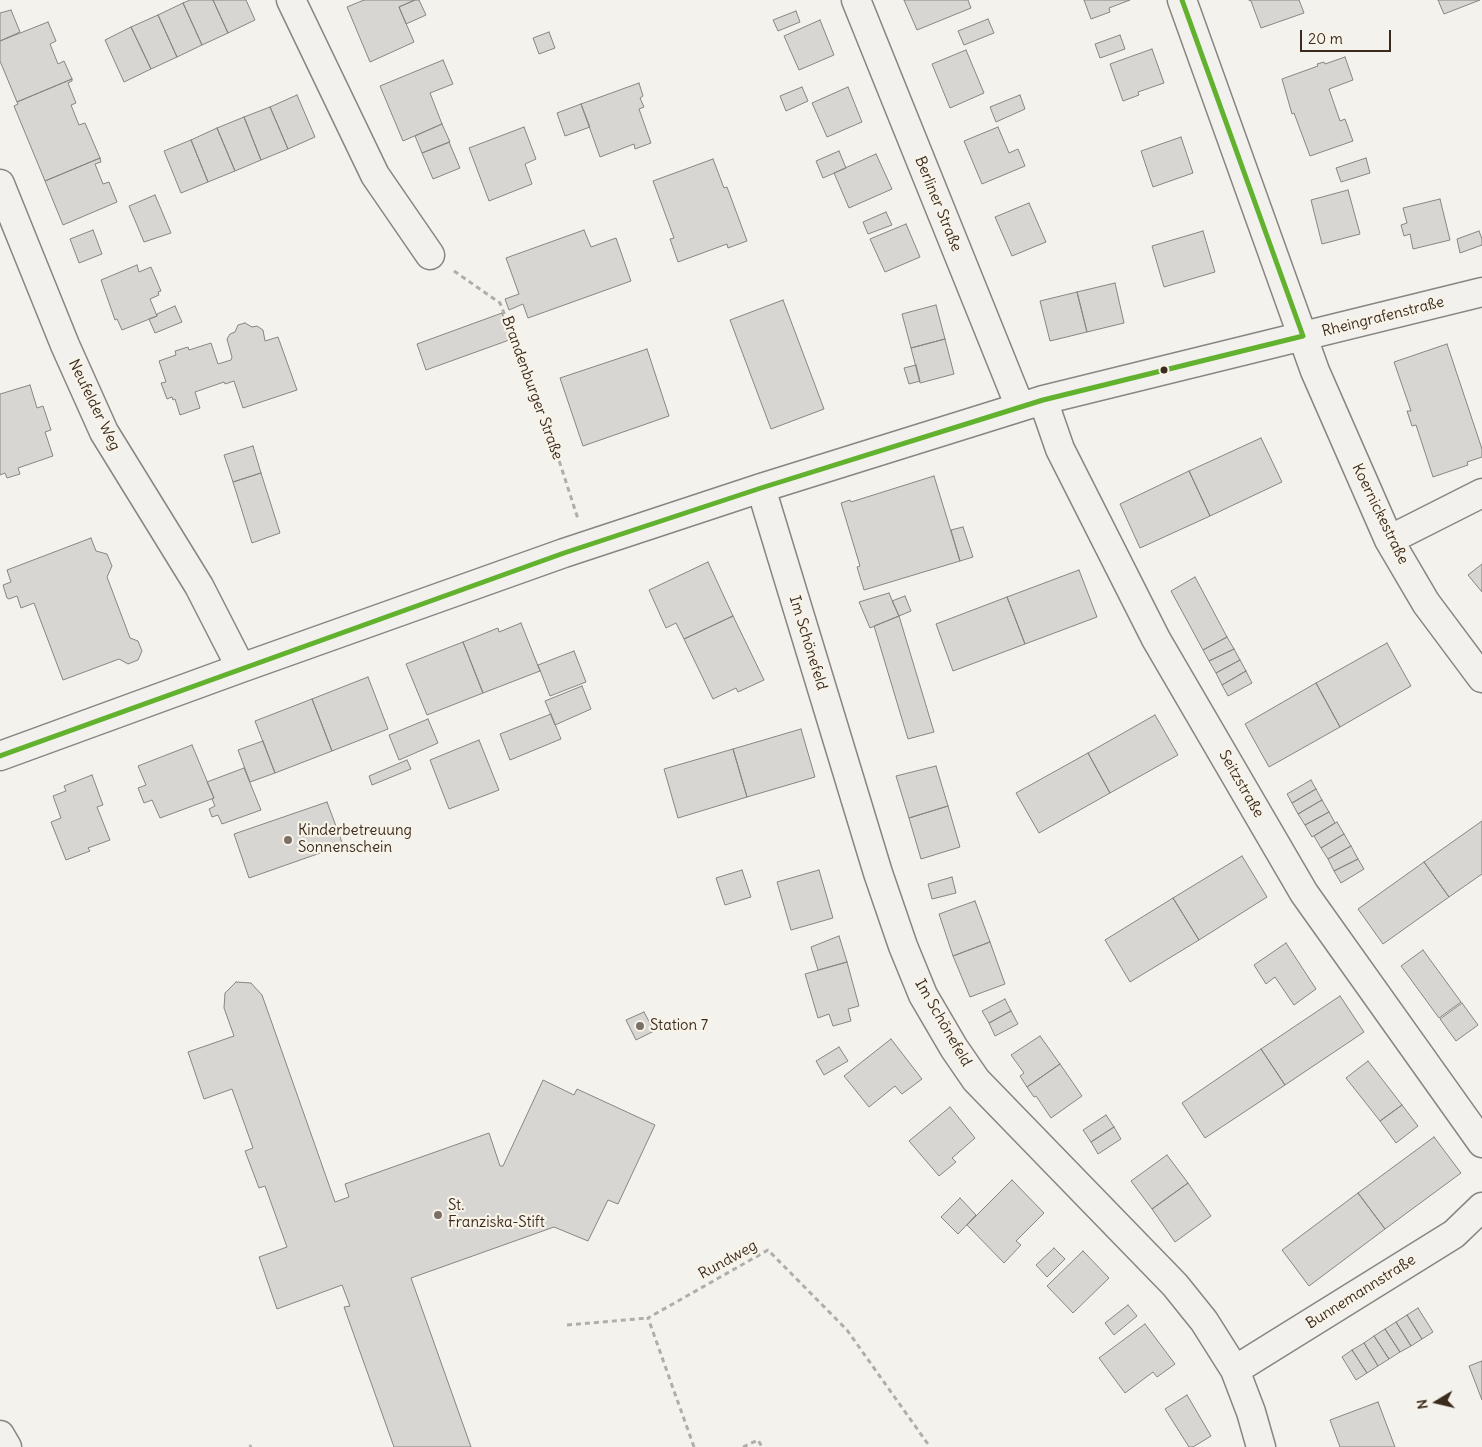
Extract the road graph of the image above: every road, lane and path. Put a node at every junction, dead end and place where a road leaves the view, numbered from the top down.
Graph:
1 (291, 0) edge
2 (856, 0) edge
3 (1182, 0) edge
4 (0, 184) edge
5 (430, 255) joint
6 (1482, 292) edge
7 (1303, 336) junction
8 (1031, 404) junction
9 (761, 488) junction
10 (1482, 493) edge
11 (1389, 540) junction
12 (587, 546) junction
13 (241, 668) junction
14 (1482, 678) edge
15 (0, 756) edge
16 (1482, 1143) edge
17 (1482, 1207) edge
18 (648, 1318) junction
19 (567, 1325) dead end
20 (1235, 1370) junction
21 (0, 1435) edge
22 (7, 1447) edge
23 (694, 1447) edge
24 (743, 1447) edge
25 (762, 1447) edge
26 (930, 1447) edge
27 (1261, 1447) edge

1 - 5 street
2 - 8 street, Berliner Straße
3 - 7 street, Koernickestraße
4 - 13 street, Neufelder Weg
5 - 12 path, Brandenburger Straße
6 - 7 street, Rheingrafenstraße
7 - 8 street, Rheingrafenstraße
7 - 11 street, Koernickestraße
8 - 9 street, Rheingrafenstraße
8 - 16 street, Seitzstraße
9 - 12 street, Rheingrafenstraße
9 - 20 street, Im Schönefeld
10 - 11 street
11 - 14 street, Koernickestraße
12 - 13 street, Rheingrafenstraße
13 - 15 street, Rheingrafenstraße
17 - 20 street, Bunnemannstraße
18 - 19 path
18 - 23 path
18 - 26 path, Rundweg
20 - 27 street, Im Schönefeld
21 - 22 street
24 - 25 path

